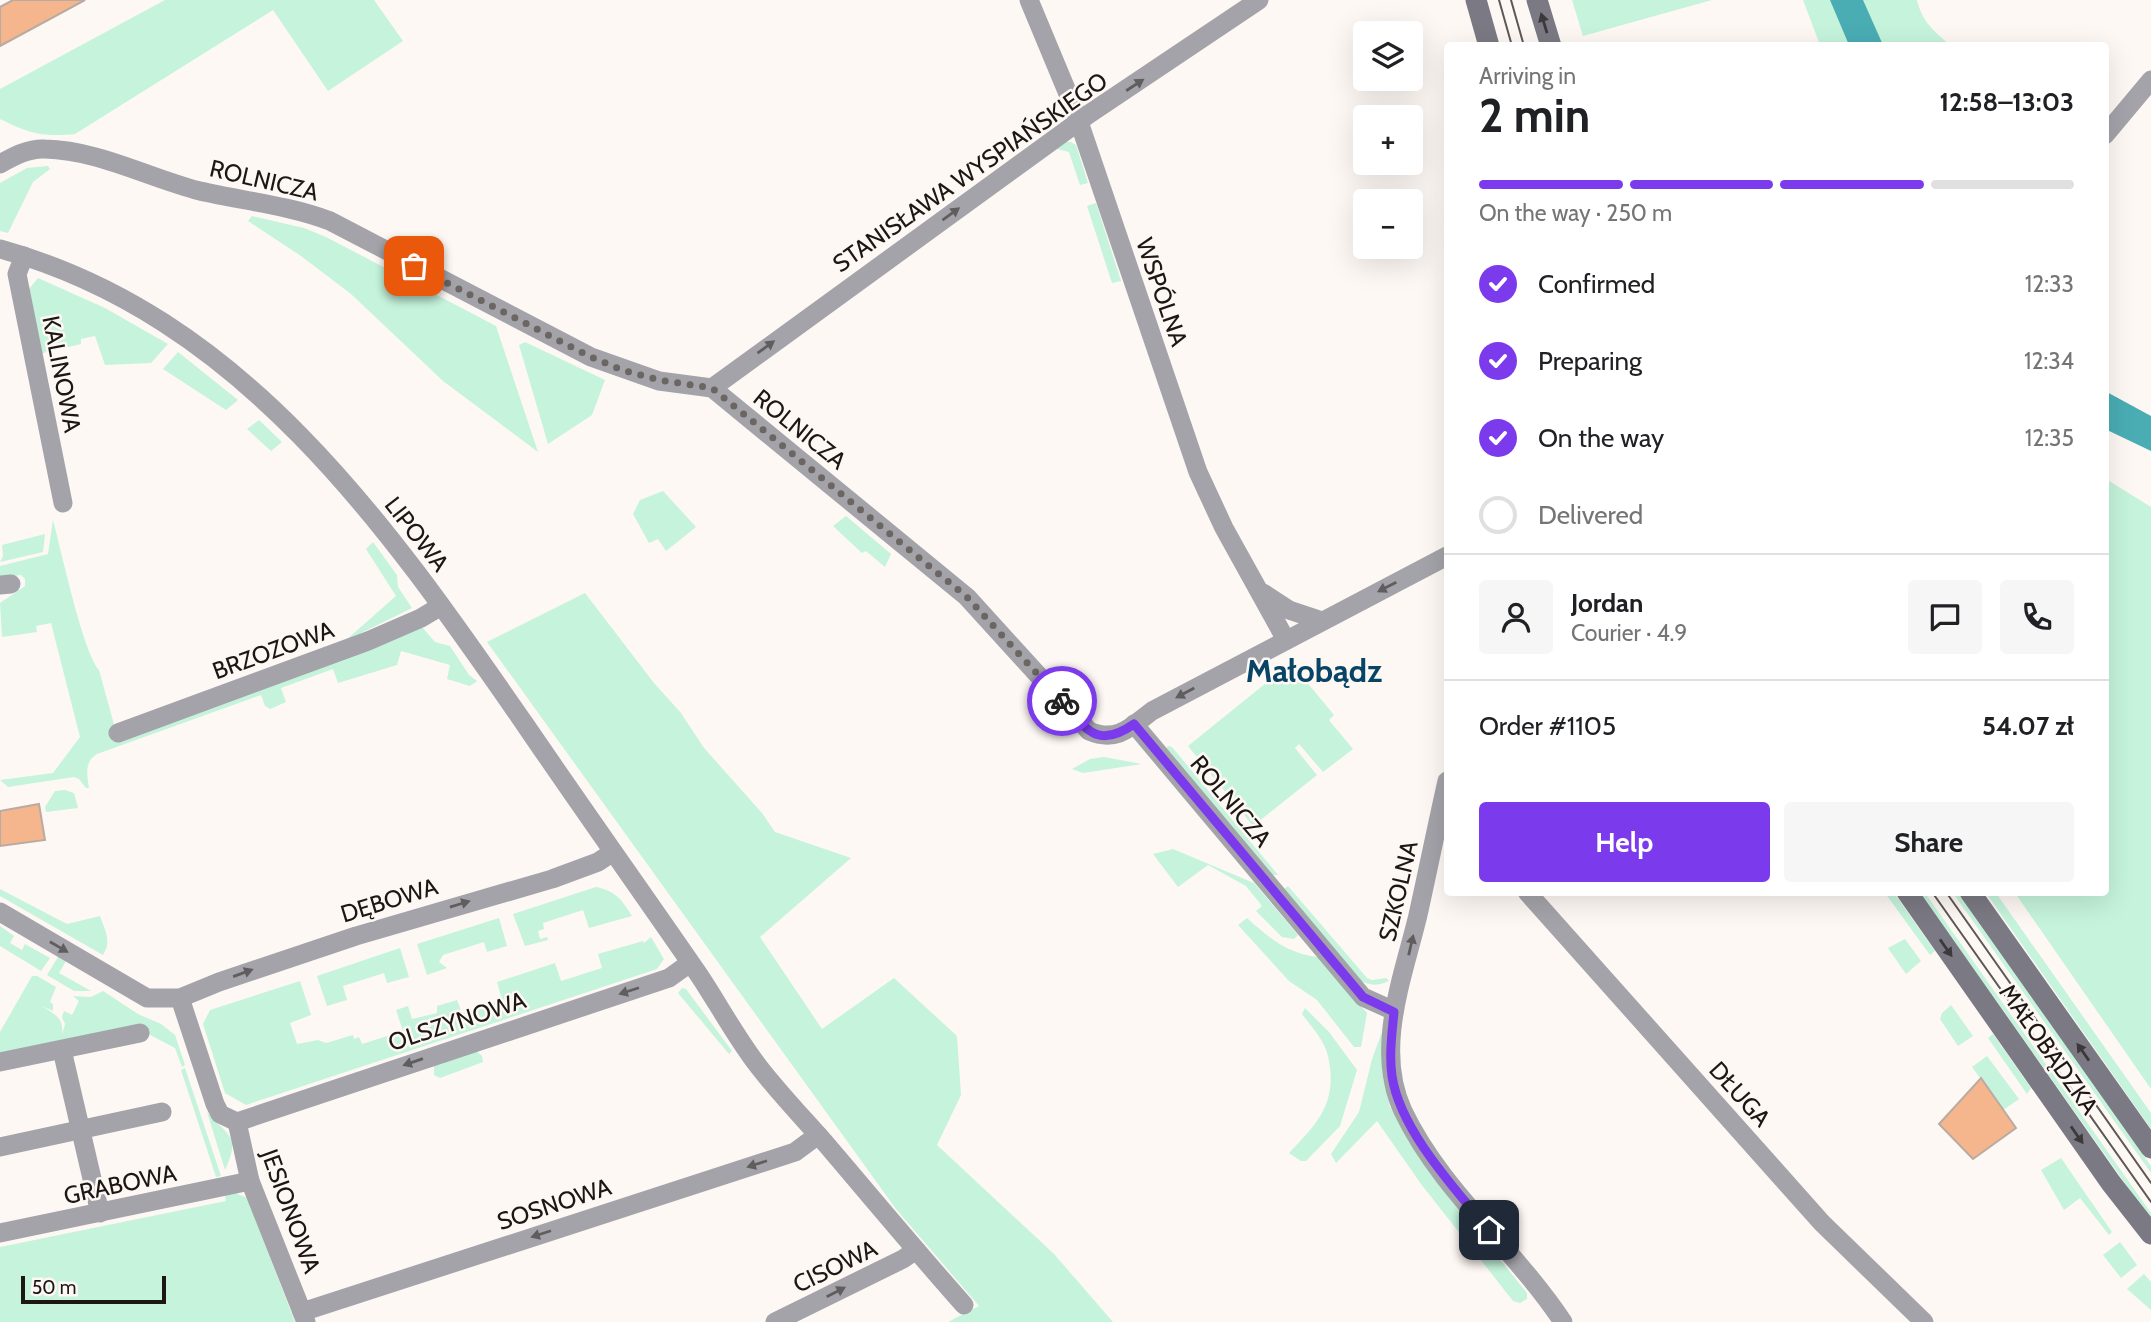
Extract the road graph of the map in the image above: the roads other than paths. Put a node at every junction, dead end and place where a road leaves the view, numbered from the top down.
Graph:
1 (1029, 0) edge
2 (1259, 0) edge
3 (1476, 0) edge
4 (1537, 0) edge
5 (1488, 42) edge
6 (1550, 42) edge
7 (2151, 80) edge
8 (1078, 123) junction
9 (2109, 130) edge
10 (0, 164) edge
11 (0, 249) edge
12 (24, 256) junction
13 (712, 388) junction
14 (63, 503) dead end
15 (1444, 558) edge
16 (1262, 592) junction
17 (441, 606) junction
18 (1322, 621) junction
19 (1286, 639) junction
20 (1134, 724) junction
21 (118, 733) dead end
22 (1444, 812) edge
23 (1442, 832) edge
24 (613, 852) junction
25 (1531, 896) edge
26 (1910, 896) edge
27 (1973, 896) edge
28 (0, 912) edge
29 (690, 963) junction
30 (180, 999) junction
31 (1394, 1012) junction
32 (140, 1032) dead end
33 (62, 1050) junction
34 (0, 1062) edge
35 (162, 1112) dead end
36 (237, 1122) junction
37 (81, 1131) junction
38 (818, 1135) junction
39 (0, 1147) edge
40 (2151, 1147) edge
41 (250, 1181) junction
42 (100, 1213) junction
43 (0, 1233) edge
44 (2151, 1234) edge
45 (916, 1250) junction
46 (964, 1305) dead end
47 (304, 1317) edge
48 (775, 1322) edge
49 (1563, 1322) edge
50 (1924, 1322) edge

1 - 8 street, WSPÓLNA
8 -> 2 street, STANISŁAWA WYSPIAŃSKIEGO
3 - 5 street
6 -> 4 street
7 - 9 street
13 -> 8 street, STANISŁAWA WYSPIAŃSKIEGO
8 - 16 street, WSPÓLNA
10 - 13 street, ROLNICZA
11 - 12 street, LIPOWA
12 - 14 street, KALINOWA
12 - 17 street, LIPOWA
13 - 20 street, ROLNICZA
15 -> 18 street
16 - 18 street, WSPÓLNA
16 - 19 street, WSPÓLNA
17 - 21 street, BRZOZOWA
17 - 24 street, LIPOWA
18 - 19 street
19 -> 20 street
20 - 31 street, ROLNICZA
22 - 23 street, SZKOLNA
31 -> 23 street, SZKOLNA
24 - 29 street, LIPOWA
30 -> 24 street, DĘBOWA
25 - 50 street, DŁUGA
26 -> 44 street, MAŁOBĄDZKA
40 -> 27 street, MAŁOBĄDZKA
28 -> 30 street
29 -> 36 street, OLSZYNOWA
29 - 38 street, LIPOWA
30 - 36 street
31 - 49 street, SZKOLNA
32 - 33 street
33 - 34 street
33 - 37 street
35 - 37 street
36 - 41 street, JESIONOWA
37 - 39 street
37 - 42 street
38 - 45 street, LIPOWA
38 -> 47 street, SOSNOWA
41 - 42 street, GRABOWA
41 - 47 street, JESIONOWA
42 - 43 street, GRABOWA
45 - 46 street, LIPOWA
48 -> 45 street, CISOWA

